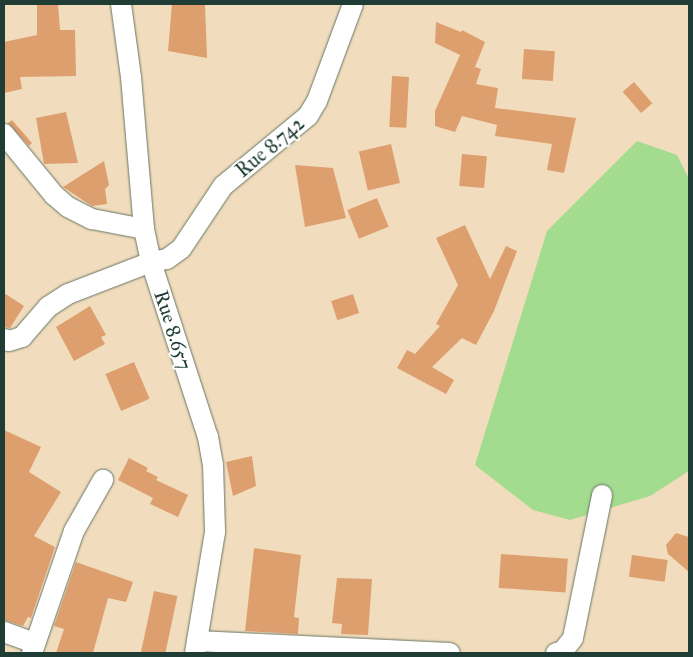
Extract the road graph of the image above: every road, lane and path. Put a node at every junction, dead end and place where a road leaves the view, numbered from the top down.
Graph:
1 (121, 4) edge
2 (353, 4) edge
3 (4, 134) edge
4 (144, 229) junction
5 (151, 262) junction
6 (4, 339) edge
7 (103, 480) dead end
8 (602, 495) dead end
9 (4, 632) edge
10 (196, 647) edge
11 (33, 648) edge
12 (450, 653) edge
13 (556, 653) edge

1 - 4 street, Rue 8.657
2 - 5 street, Rue 8.742
3 - 4 street
4 - 5 street, Rue 8.657
5 - 6 street, Rue 8.742
5 - 10 street, Rue 8.657
7 - 11 street
8 - 13 street
9 - 11 street
10 - 12 street

